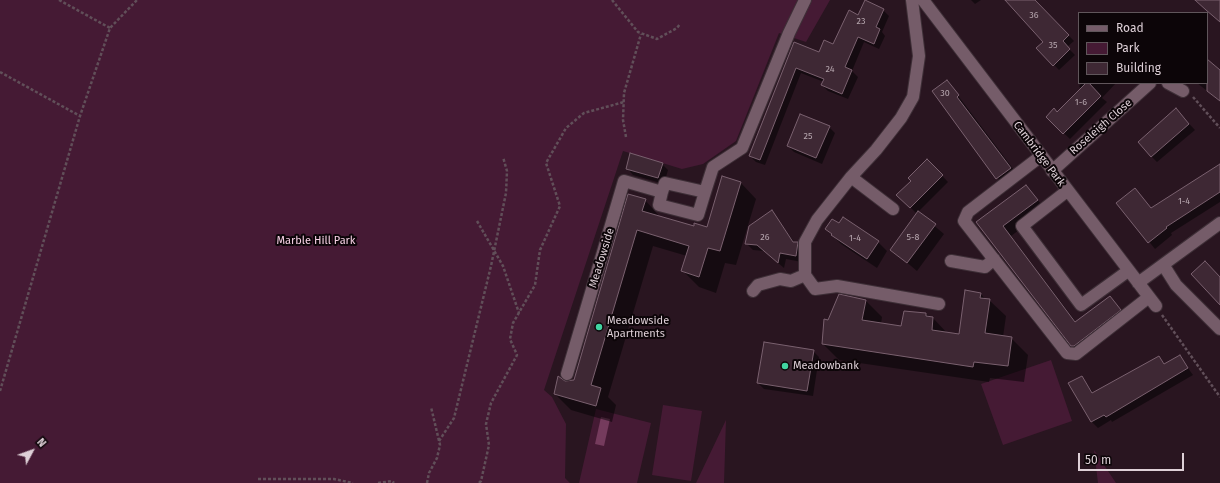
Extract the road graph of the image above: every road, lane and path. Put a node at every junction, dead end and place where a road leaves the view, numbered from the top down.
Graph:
1 (59, 0) edge
2 (137, 0) edge
3 (612, 0) edge
4 (806, 0) edge
5 (912, 0) edge
6 (923, 0) edge
7 (680, 24) dead end
8 (110, 28) junction
9 (642, 34) junction
10 (0, 72) edge
11 (1149, 84) edge
12 (1170, 84) edge
13 (1183, 91) joint
14 (624, 102) junction
15 (80, 116) junction
16 (1220, 128) edge
17 (626, 137) dead end
18 (1041, 156) junction
19 (503, 157) dead end
20 (1052, 171) junction
21 (851, 177) junction
22 (1067, 191) junction
23 (662, 192) junction
24 (705, 192) junction
25 (893, 208) dead end
26 (476, 221) dead end
27 (1220, 223) edge
28 (494, 248) junction
29 (994, 259) junction
30 (951, 262) dead end
31 (1164, 266) junction
32 (804, 269) junction
33 (1128, 271) junction
34 (1138, 283) junction
35 (753, 291) dead end
36 (1153, 301) junction
37 (939, 304) dead end
38 (519, 313) junction
39 (1220, 329) edge
40 (567, 374) dead end
41 (0, 392) edge
42 (1220, 397) edge
43 (431, 407) dead end
44 (440, 441) junction
45 (258, 479) dead end
46 (354, 483) edge
47 (378, 483) edge
48 (394, 483) edge
49 (427, 483) edge
50 (479, 483) edge

1 - 8 path
2 - 8 path
3 - 9 path
4 - 24 street
5 - 21 street
6 - 18 street, Cambridge Park
7 - 9 path
8 - 15 path
9 - 14 path
10 - 15 path
11 - 20 street, Roseleigh Close
12 - 13 street
13 - 16 path
14 - 17 path
14 - 38 path
15 - 41 path
18 - 20 street, Cambridge Park
18 - 29 street
19 - 28 path
20 - 22 street, Cambridge Park
21 - 25 street
21 - 32 street
22 - 33 street, Cambridge Park
22 - 33 street
23 - 24 street
23 - 24 street
23 - 40 street, Meadowside
26 - 28 path
27 - 31 street
28 - 38 path
28 - 44 path
29 - 30 street
29 - 36 street
31 - 34 street
31 - 39 street
32 - 35 street
32 - 37 street
33 - 34 street, Cambridge Park
34 - 36 street, Cambridge Park
36 - 42 path
38 - 50 path
43 - 44 path
44 - 49 path
45 - 46 path
47 - 48 path

